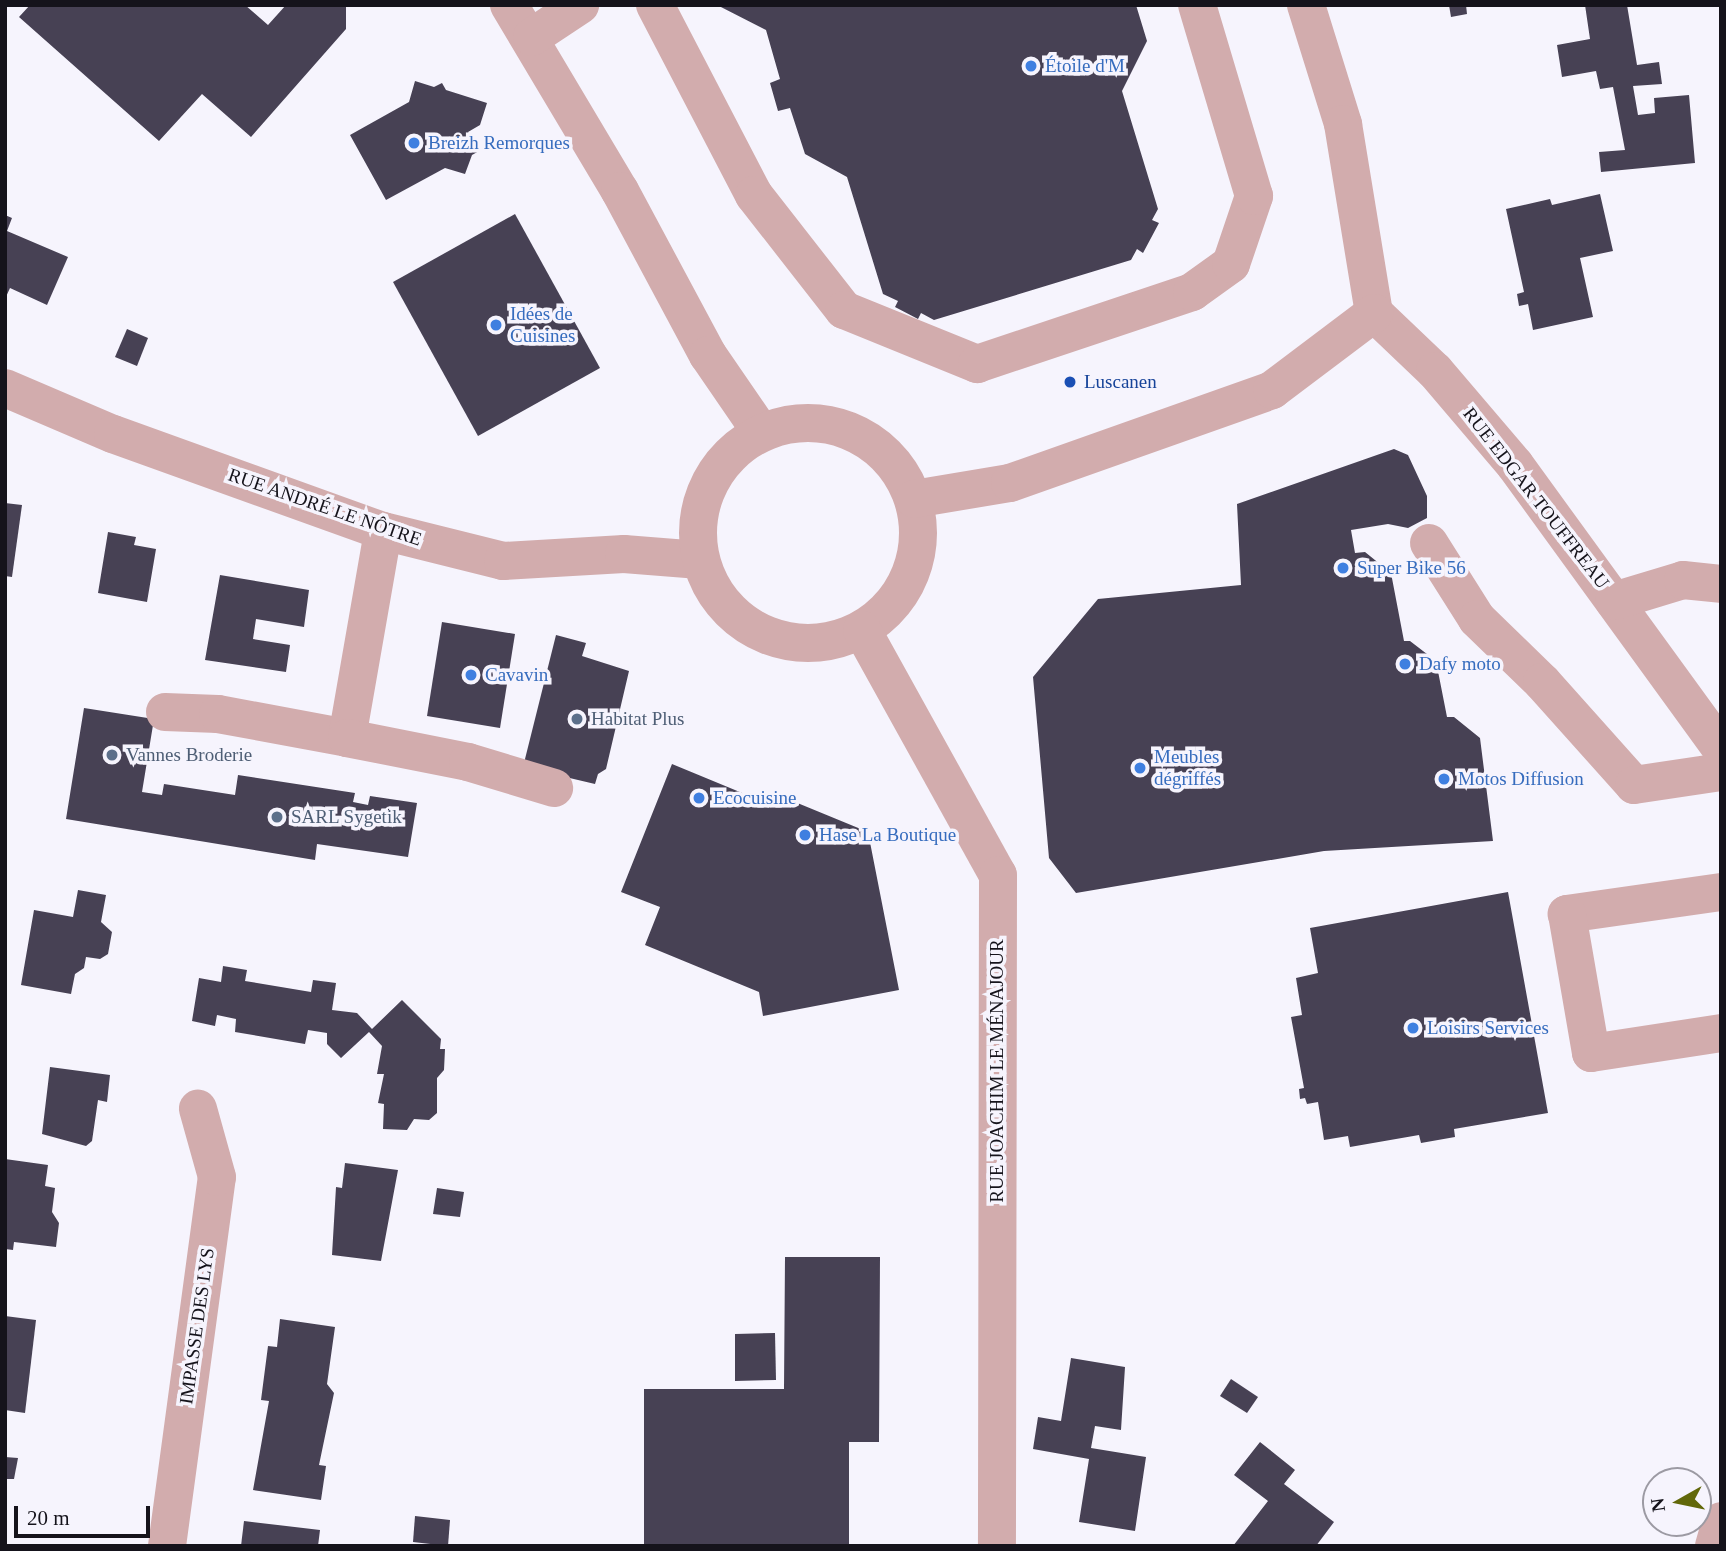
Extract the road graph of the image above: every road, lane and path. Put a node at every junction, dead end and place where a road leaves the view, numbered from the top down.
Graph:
1 (509, 5) edge
2 (580, 5) edge
3 (655, 5) edge
4 (1197, 5) edge
5 (1306, 5) edge
6 (532, 37) junction
7 (1374, 313) junction
8 (5, 388) edge
9 (761, 432) junction
10 (914, 499) junction
11 (383, 531) junction
12 (1429, 543) dead end
13 (700, 560) junction
14 (1721, 584) edge
15 (1614, 601) junction
16 (862, 630) junction
17 (165, 712) dead end
18 (1715, 729) edge
19 (347, 738) junction
20 (1721, 772) edge
21 (554, 788) dead end
22 (1721, 892) edge
23 (1721, 1033) edge
24 (198, 1109) dead end
25 (1721, 1521) edge
26 (167, 1546) edge
27 (996, 1546) edge
28 (1714, 1546) edge

1 - 6 street
2 - 6 street
3 - 4 street
5 - 7 street
6 - 9 street
7 - 10 street
7 - 15 street, RUE EDGAR TOUFFREAU
8 - 11 street, RUE ANDRÉ LE NÔTRE
9 - 10 street
9 - 13 street
10 - 16 street
11 - 13 street, RUE ANDRÉ LE NÔTRE
11 - 19 street
12 - 20 street
13 - 16 street
14 - 15 street
15 - 18 street, RUE EDGAR TOUFFREAU
16 - 27 street, RUE JOACHIM LE MÉNAJOUR
17 - 19 street
19 - 21 street
22 - 23 street
24 - 26 street, IMPASSE DES LYS
25 - 28 street

